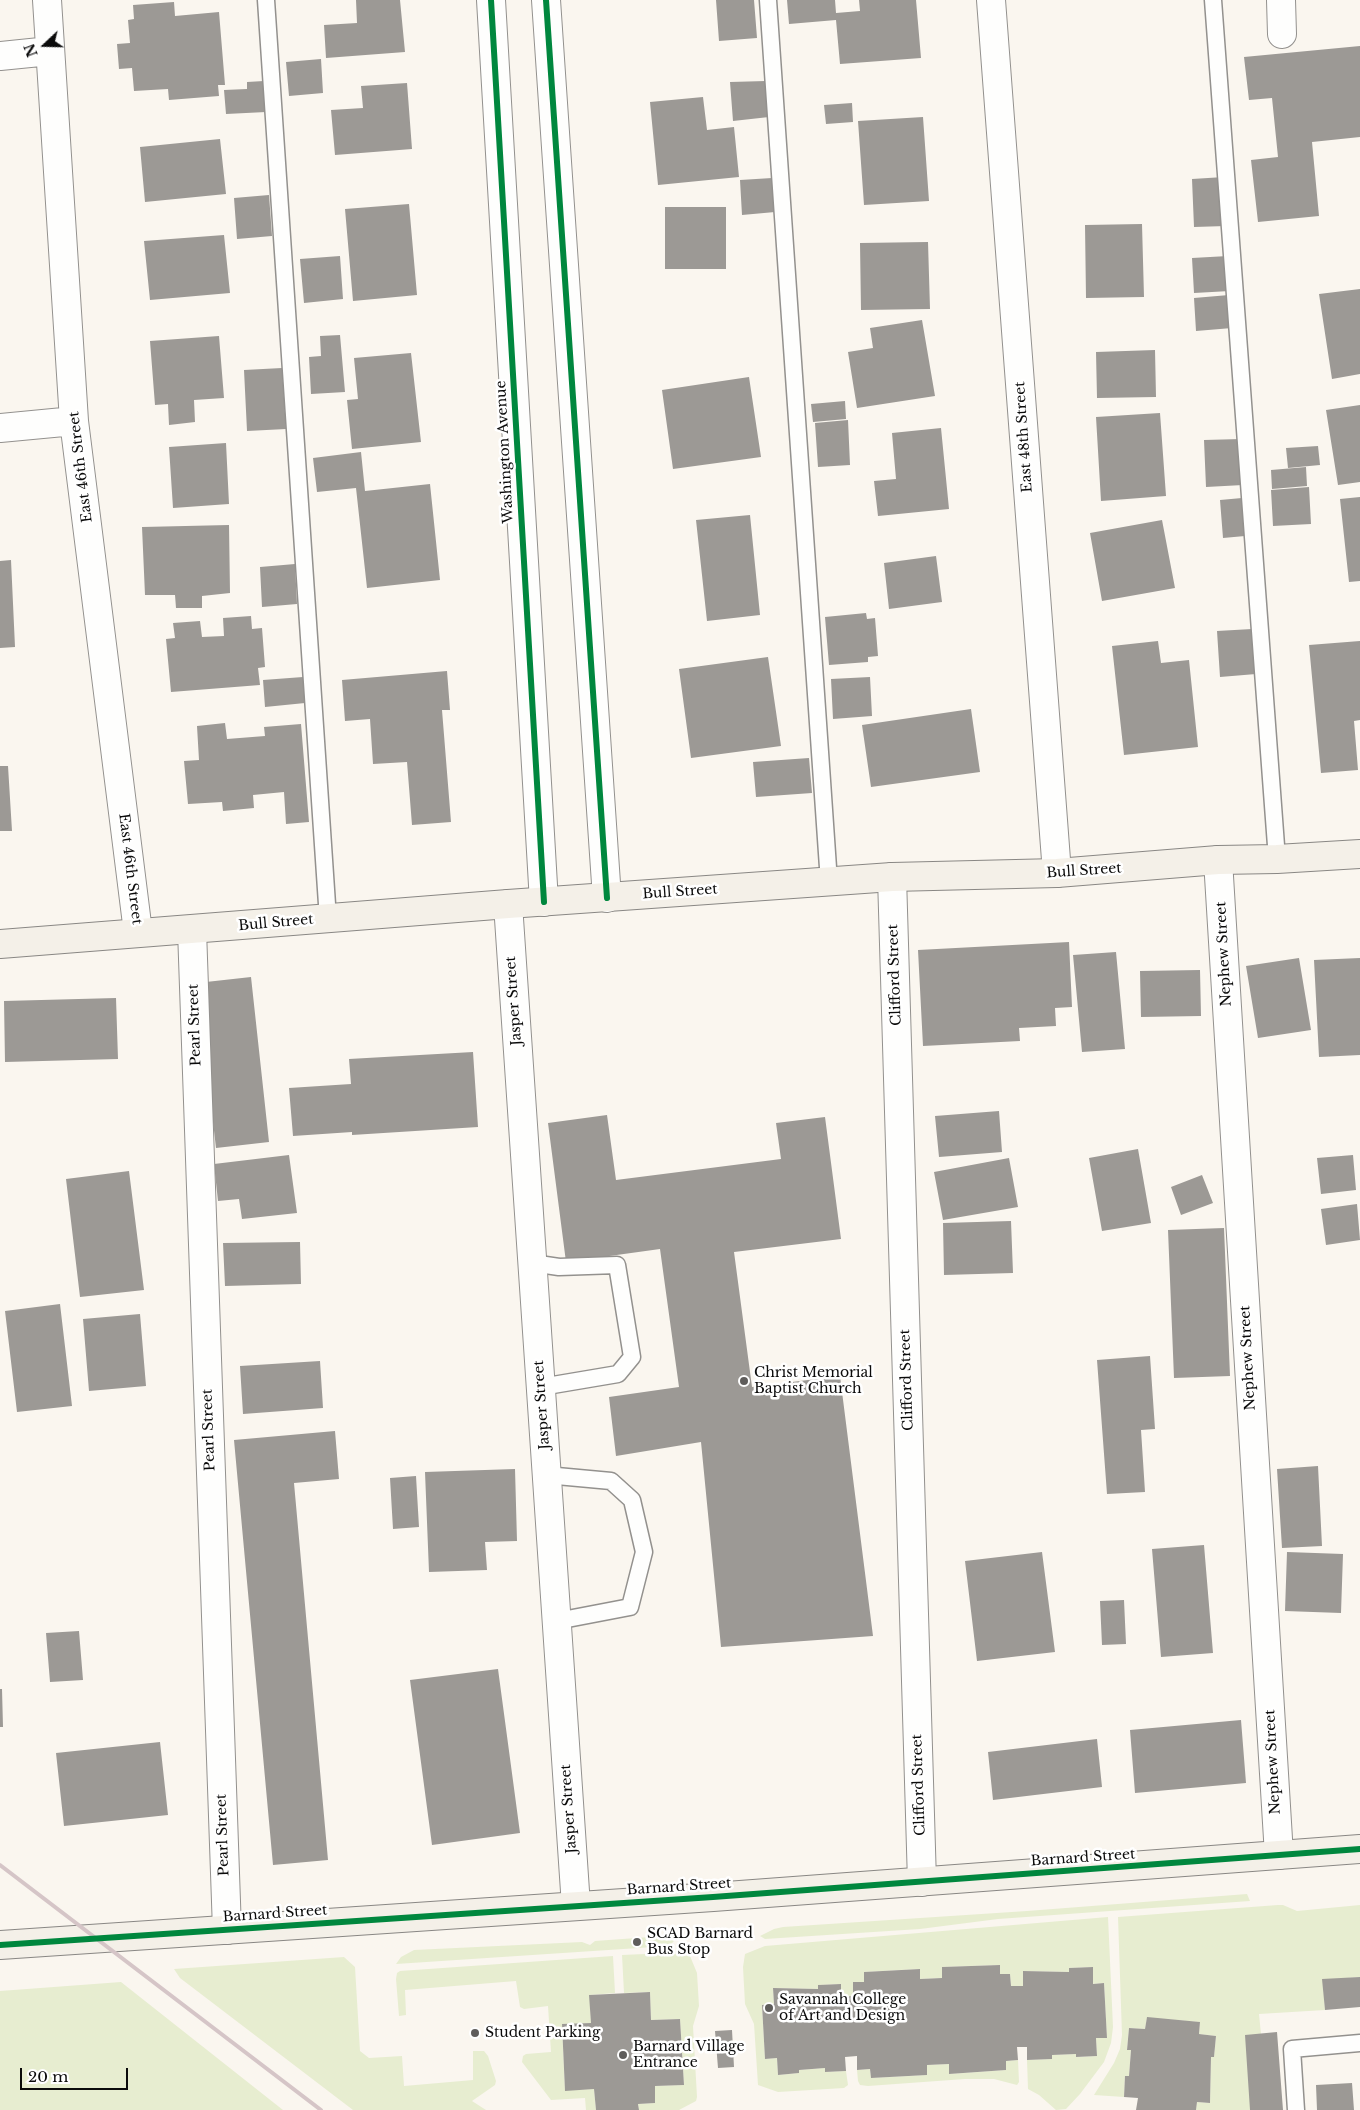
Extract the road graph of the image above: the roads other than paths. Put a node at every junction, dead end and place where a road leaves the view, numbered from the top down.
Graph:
1 (47, 0) edge
2 (266, 0) edge
3 (491, 0) edge
4 (546, 0) edge
5 (768, 0) edge
6 (992, 0) edge
7 (1213, 0) edge
8 (1281, 0) edge
9 (1282, 34) dead end
10 (50, 51) junction
11 (0, 56) edge
12 (74, 421) junction
13 (0, 428) edge
14 (1360, 854) edge
15 (1218, 860) junction
16 (1278, 860) junction
17 (1057, 873) junction
18 (892, 878) junction
19 (829, 882) junction
20 (607, 898) junction
21 (544, 902) junction
22 (508, 904) junction
23 (328, 919) junction
24 (192, 930) junction
25 (138, 932) junction
26 (0, 944) edge
27 (532, 1263) junction
28 (541, 1387) junction
29 (546, 1475) junction
30 (557, 1621) junction
31 (1360, 1849) edge
32 (1279, 1856) junction
33 (922, 1882) junction
34 (576, 1906) junction
35 (227, 1930) junction
36 (0, 1946) edge
37 (1360, 2043) edge
38 (1296, 2110) edge

1 - 10 street, East 46th Street
2 - 23 lane
3 - 21 street, Washington Avenue
4 - 20 street
5 - 19 lane
6 - 17 street, East 48th Street
7 - 16 lane
8 - 9 street
10 - 11 street
10 - 12 street, East 46th Street
12 - 13 street
12 - 25 street, East 46th Street
14 - 16 street, Bull Street
15 - 16 street, Bull Street
15 - 17 street, Bull Street
15 - 32 street, Nephew Street
17 - 18 street, Bull Street
18 - 19 street, Bull Street
18 - 33 street, Clifford Street
19 - 20 street, Bull Street
20 - 21 street, Bull Street
21 - 22 street, Bull Street
22 - 23 street, Bull Street
22 - 27 street, Jasper Street
23 - 24 street, Bull Street
24 - 25 street, Bull Street
24 - 35 street, Pearl Street
25 - 26 street, Bull Street
27 - 28 street, Jasper Street
27 - 28 lane
28 - 29 street, Jasper Street
29 - 30 street, Jasper Street
29 - 30 lane
30 - 34 street, Jasper Street
31 - 32 street, Barnard Street
32 - 33 street, Barnard Street
33 - 34 street, Barnard Street
34 - 35 street, Barnard Street
35 - 36 street, Barnard Street
37 - 38 lane

